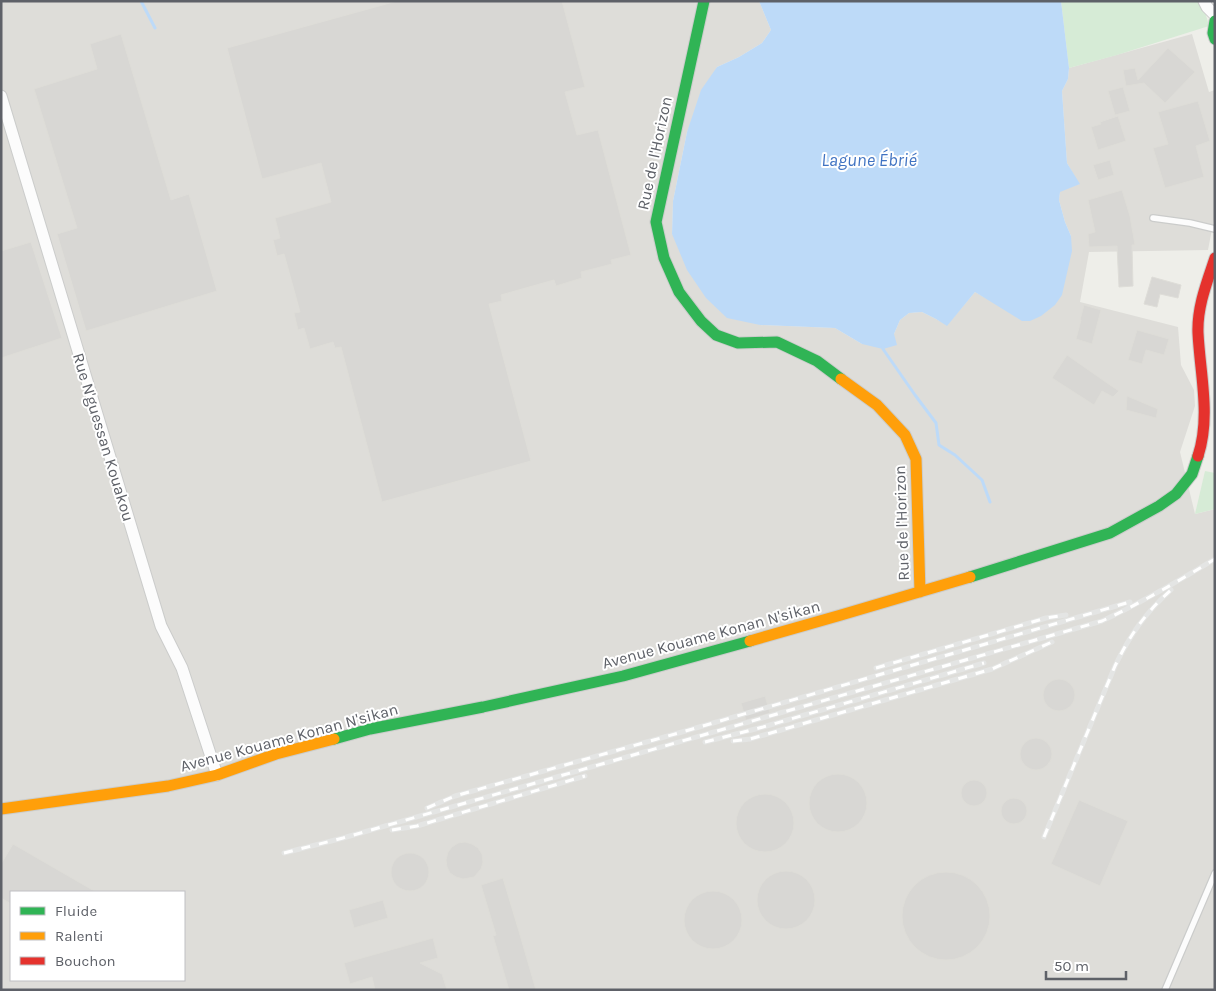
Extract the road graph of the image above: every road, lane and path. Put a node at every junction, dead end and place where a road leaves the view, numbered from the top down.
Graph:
1 (704, 1) edge
2 (1204, 1) edge
3 (1215, 15) edge
4 (1215, 21) edge
5 (1215, 39) edge
6 (1, 96) edge
7 (1154, 218) dead end
8 (1215, 229) edge
9 (1215, 258) edge
10 (920, 592) junction
11 (217, 774) junction
12 (1, 809) edge
13 (1215, 873) edge
14 (1165, 990) edge

1 - 10 street, Rue de l'Horizon
2 - 3 street
4 - 5 street
6 - 11 street, Rue N'guessan Kouakou
7 - 8 lane
9 - 10 street, Avenue Kouame Konan N'sikan
10 - 11 street, Avenue Kouame Konan N'sikan
11 - 12 street, Avenue Kouame Konan N'sikan
13 - 14 lane

